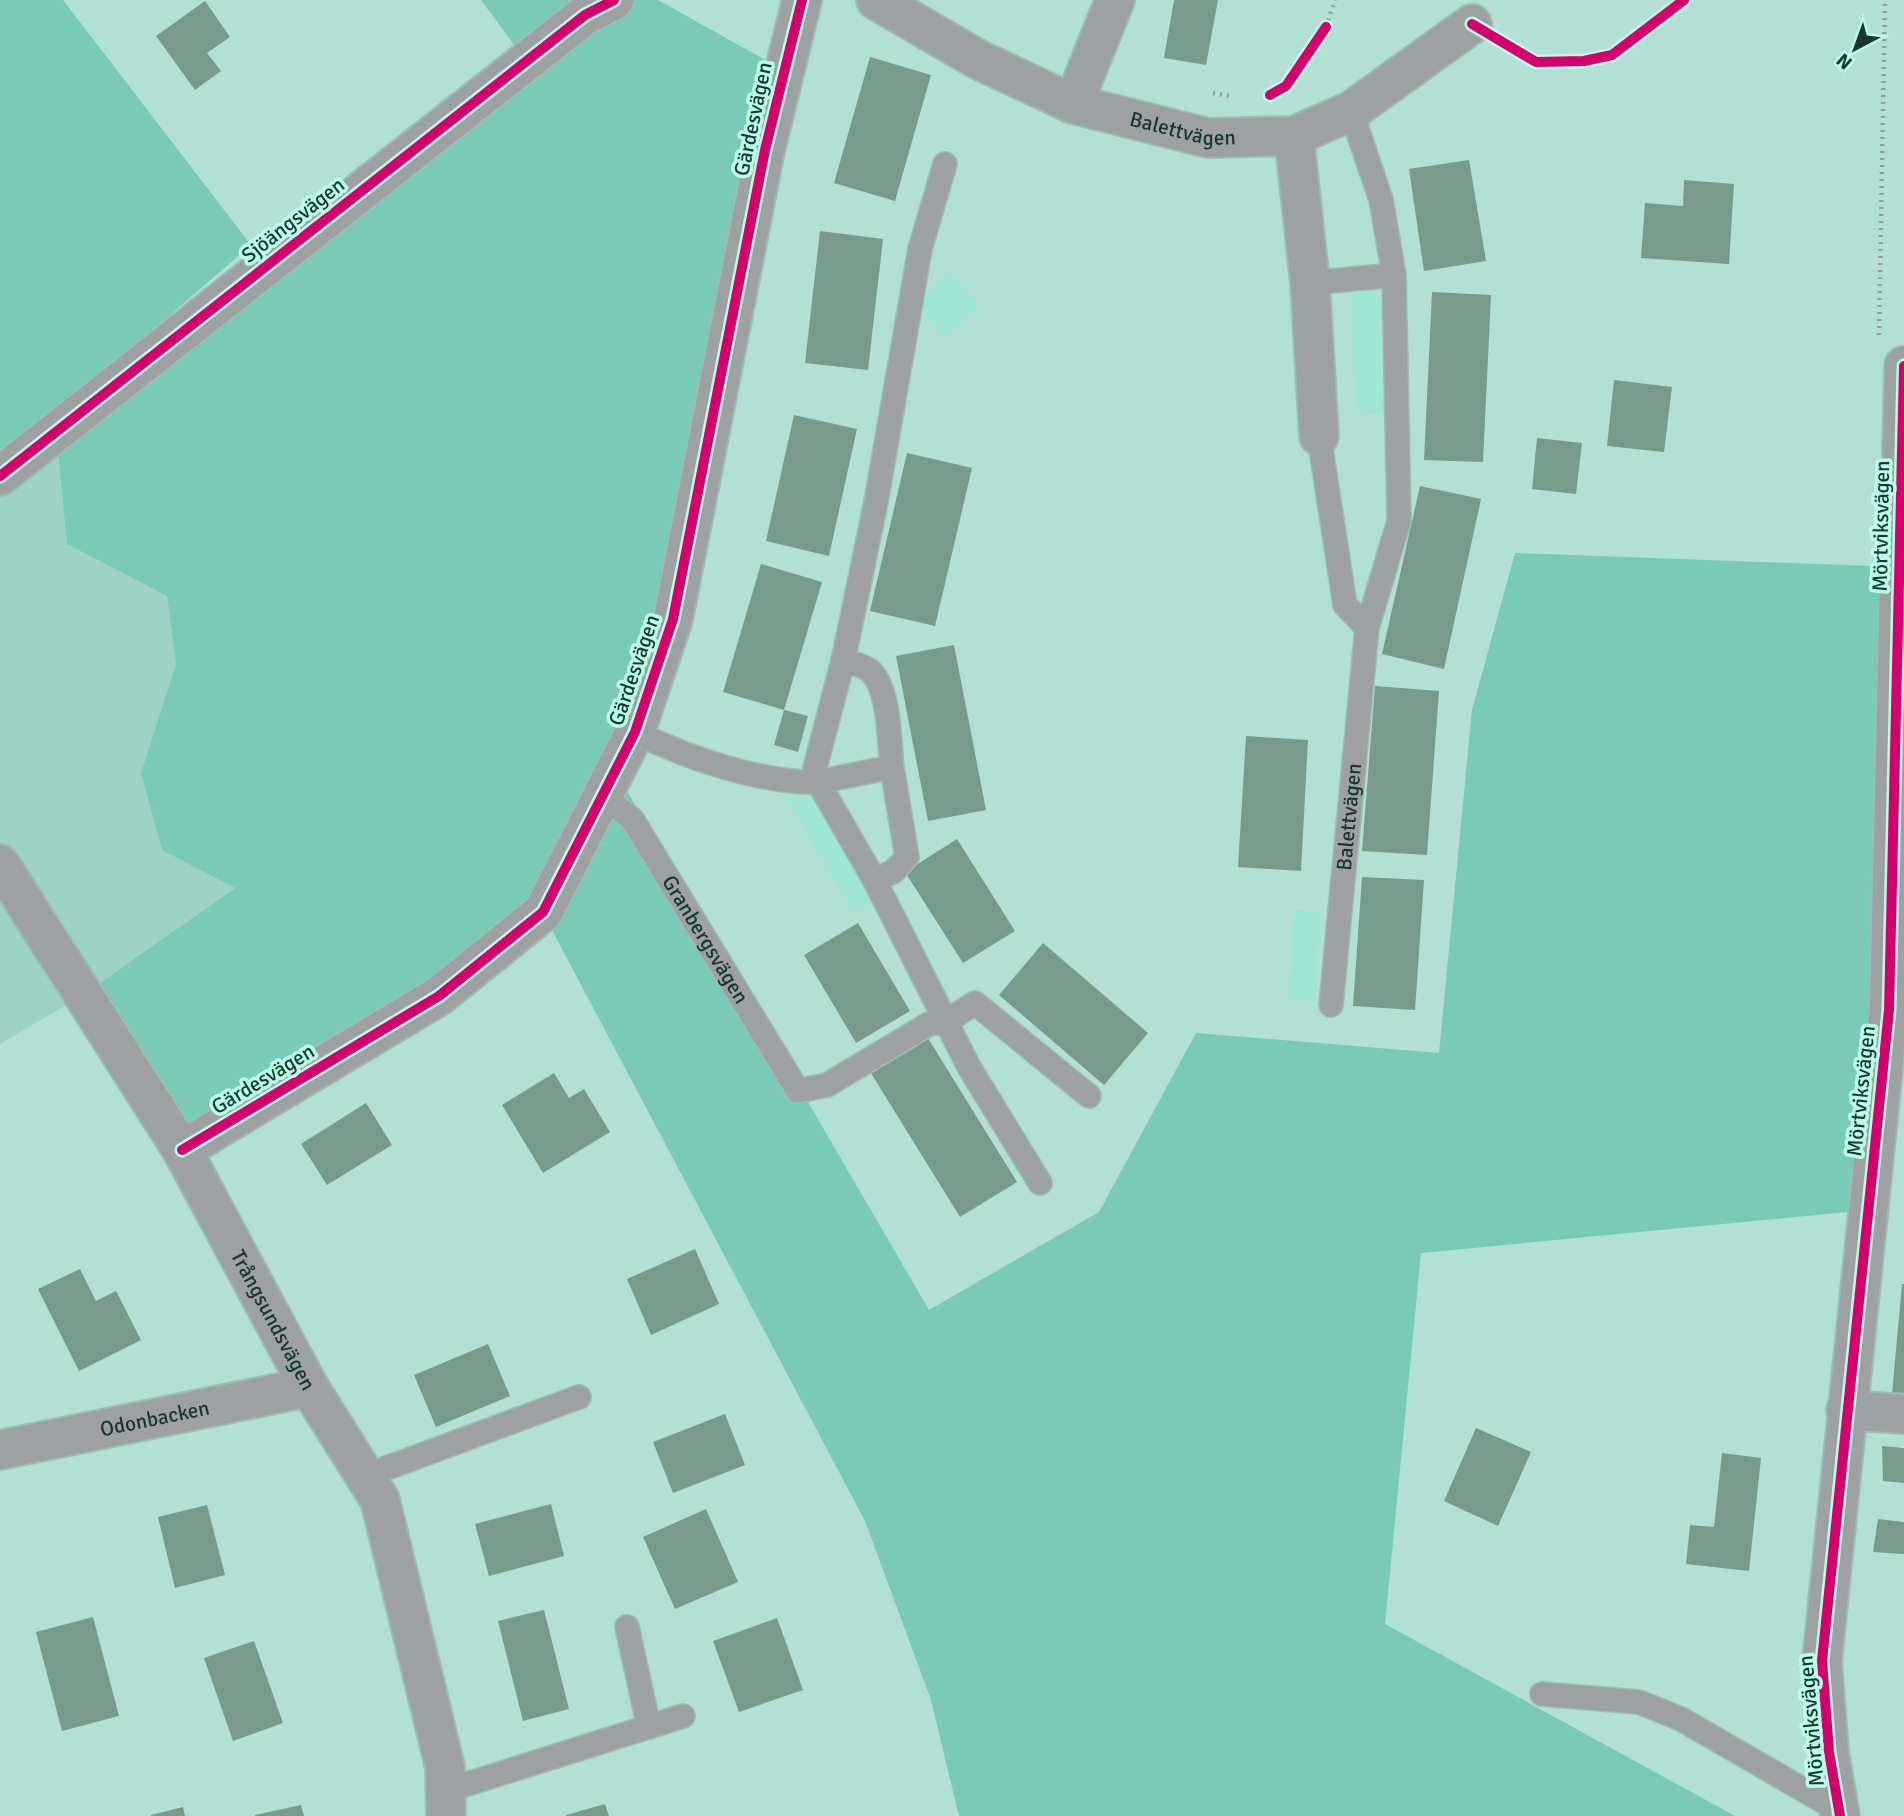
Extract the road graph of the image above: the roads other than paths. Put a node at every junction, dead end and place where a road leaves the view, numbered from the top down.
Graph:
1 (614, 0) edge
2 (802, 0) edge
3 (876, 0) edge
4 (1115, 0) edge
5 (1474, 12) edge
6 (1073, 104) junction
7 (1351, 111) junction
8 (1294, 136) junction
9 (945, 164) dead end
10 (1394, 275) junction
11 (1310, 283) junction
12 (1904, 366) edge
13 (1320, 436) joint
14 (0, 476) edge
15 (1367, 628) junction
16 (843, 661) junction
17 (635, 732) junction
18 (892, 767) junction
19 (818, 782) junction
20 (603, 796) junction
21 (0, 864) edge
22 (875, 881) junction
23 (1331, 1005) dead end
24 (945, 1022) junction
25 (1089, 1096) dead end
26 (182, 1150) junction
27 (1040, 1183) dead end
28 (309, 1387) junction
29 (579, 1397) dead end
30 (1846, 1410) junction
31 (1904, 1414) edge
32 (0, 1450) edge
33 (365, 1476) junction
34 (627, 1627) dead end
35 (1542, 1694) dead end
36 (683, 1716) dead end
37 (649, 1727) junction
38 (445, 1804) edge
39 (1840, 1814) edge

1 - 14 street, Sjöängsvägen
2 - 17 street, Gärdesvägen
3 - 6 street, Balettvägen
4 - 6 street
5 - 7 street, Balettvägen
6 - 8 street, Balettvägen
7 - 8 street, Balettvägen
7 - 10 lane, Balettvägen
8 - 11 street
9 - 16 lane
10 - 11 lane
10 - 15 lane, Balettvägen
11 - 13 street
12 - 30 street, Mörtviksvägen
13 - 15 lane
15 - 23 lane, Balettvägen
16 - 18 lane
16 - 19 lane
17 - 19 lane
17 - 20 street, Gärdesvägen
18 - 19 lane
18 - 22 lane
19 - 22 lane
20 - 24 lane, Granbergsvägen
20 - 26 street, Gärdesvägen
21 - 26 street, Trångsundsvägen
22 - 24 lane
24 - 25 lane
24 - 27 lane
26 - 28 street, Trångsundsvägen
28 - 32 street, Odonbacken
28 - 33 street, Trångsundsvägen
29 - 33 lane
30 - 31 street
30 - 39 street, Mörtviksvägen
33 - 38 street, Trångsundsvägen
34 - 37 lane
35 - 39 lane, Mörtviksvägen
36 - 37 lane
37 - 38 lane

